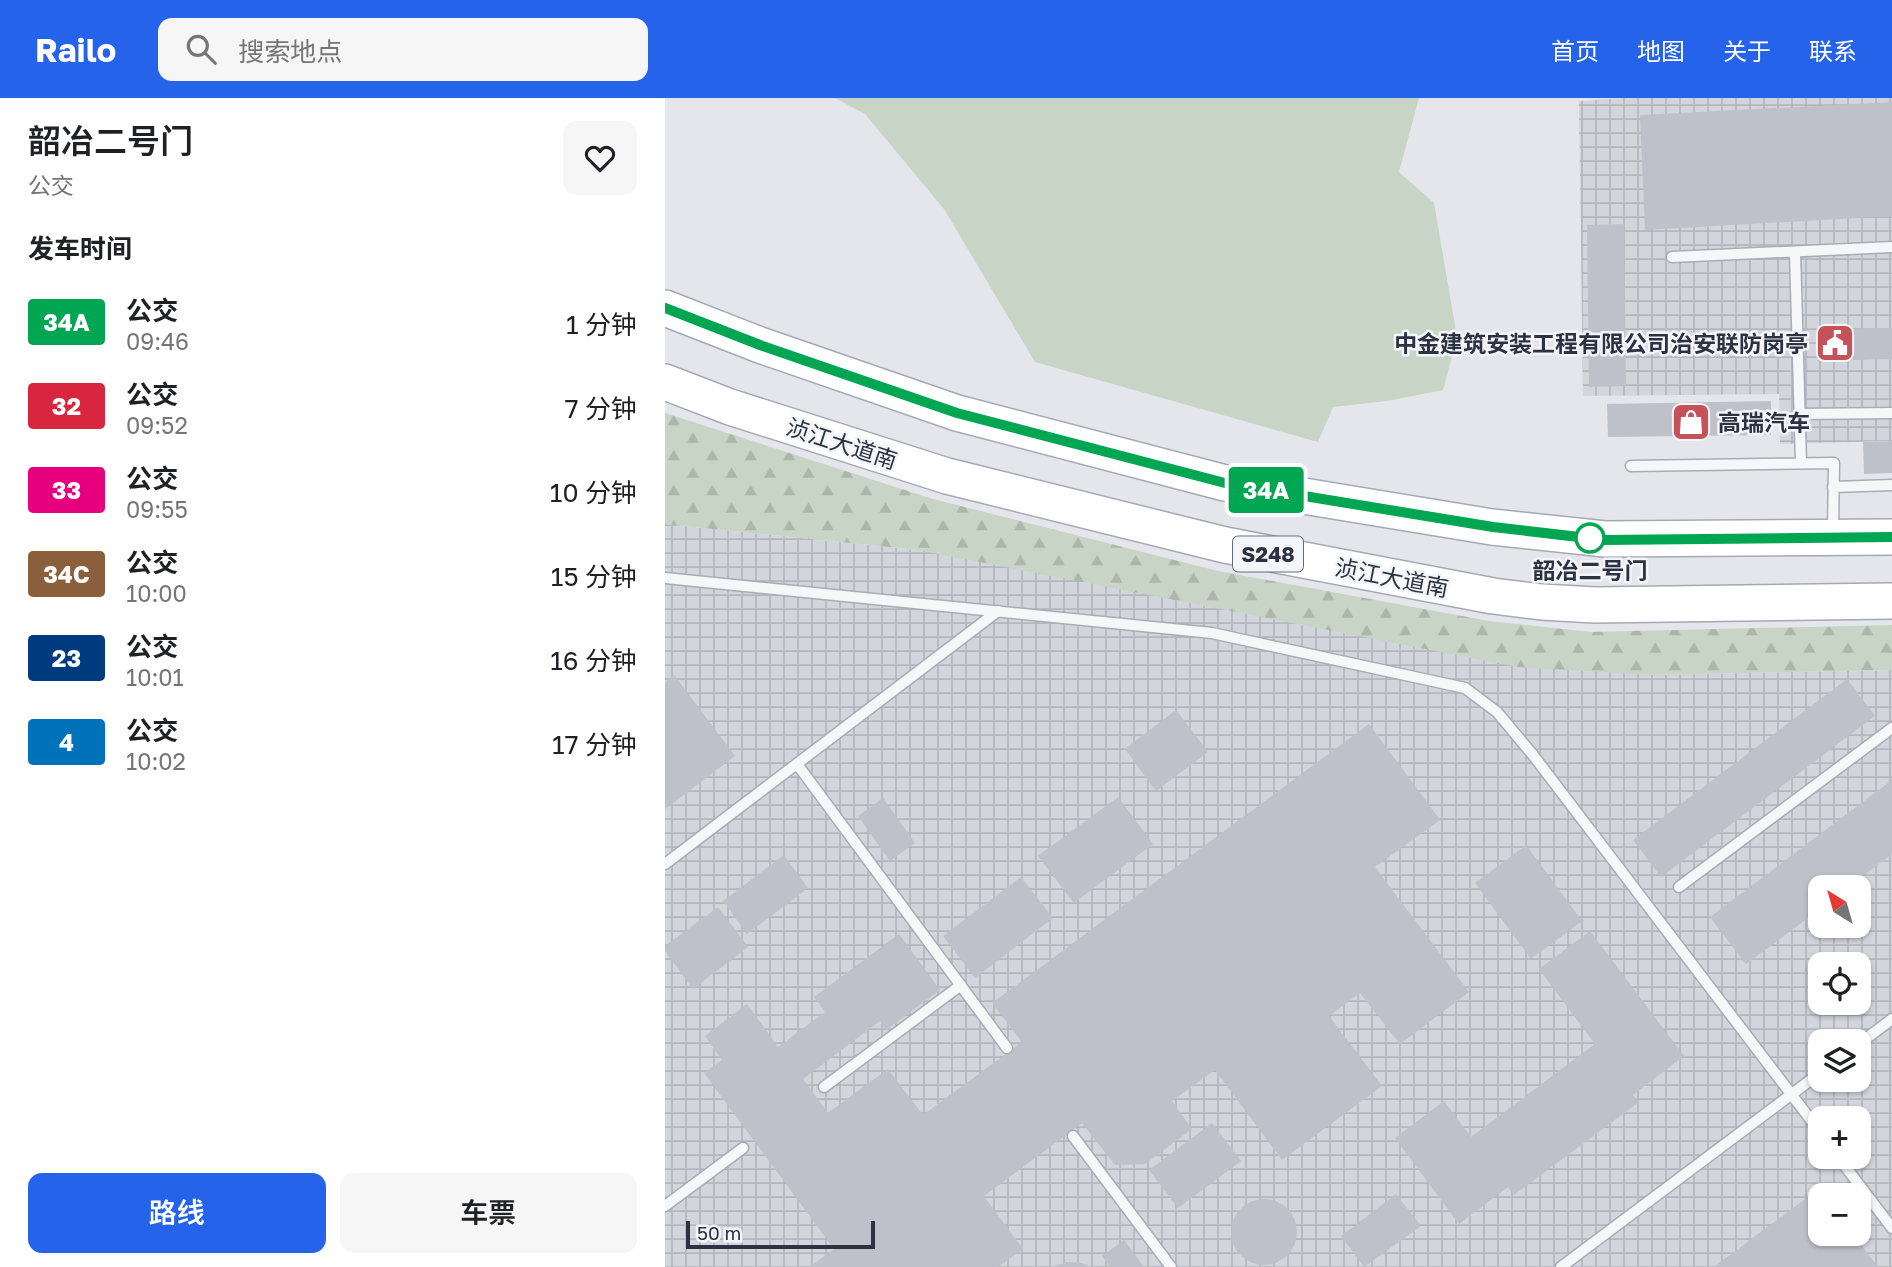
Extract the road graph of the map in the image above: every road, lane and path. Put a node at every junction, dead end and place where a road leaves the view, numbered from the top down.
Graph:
1 (1892, 247) edge
2 (1795, 252) junction
3 (1672, 257) dead end
4 (665, 308) edge
5 (665, 382) edge
6 (1892, 413) edge
7 (1800, 414) junction
8 (1801, 463) junction
9 (1631, 466) dead end
10 (1892, 485) edge
11 (1833, 486) junction
12 (1892, 537) edge
13 (1833, 538) junction
14 (665, 578) edge
15 (1892, 601) edge
16 (998, 611) junction
17 (1892, 728) edge
18 (797, 764) junction
19 (665, 864) edge
20 (1679, 887) dead end
21 (961, 985) junction
22 (1892, 1019) edge
23 (1871, 1035) edge
24 (1007, 1048) dead end
25 (1808, 1082) edge
26 (824, 1087) dead end
27 (1792, 1095) junction
28 (1808, 1116) edge
29 (1073, 1136) dead end
30 (743, 1148) dead end
31 (1847, 1169) edge
32 (665, 1206) edge
33 (1892, 1228) edge
34 (1171, 1267) edge
35 (1561, 1267) edge

1 - 2 lane
2 - 3 lane
2 - 7 lane
4 - 13 main road
5 - 15 main road, 浈江大道南 / S248
6 - 7 lane
7 - 8 lane
8 - 9 lane
8 - 11 lane
10 - 11 lane
11 - 13 lane
12 - 13 main road
14 - 16 lane
16 - 18 lane
16 - 27 lane
17 - 20 lane
18 - 19 lane
18 - 21 lane
21 - 24 lane
21 - 26 lane
22 - 23 lane
25 - 27 lane
27 - 28 lane
27 - 35 lane
29 - 34 lane
30 - 32 lane
31 - 33 lane

